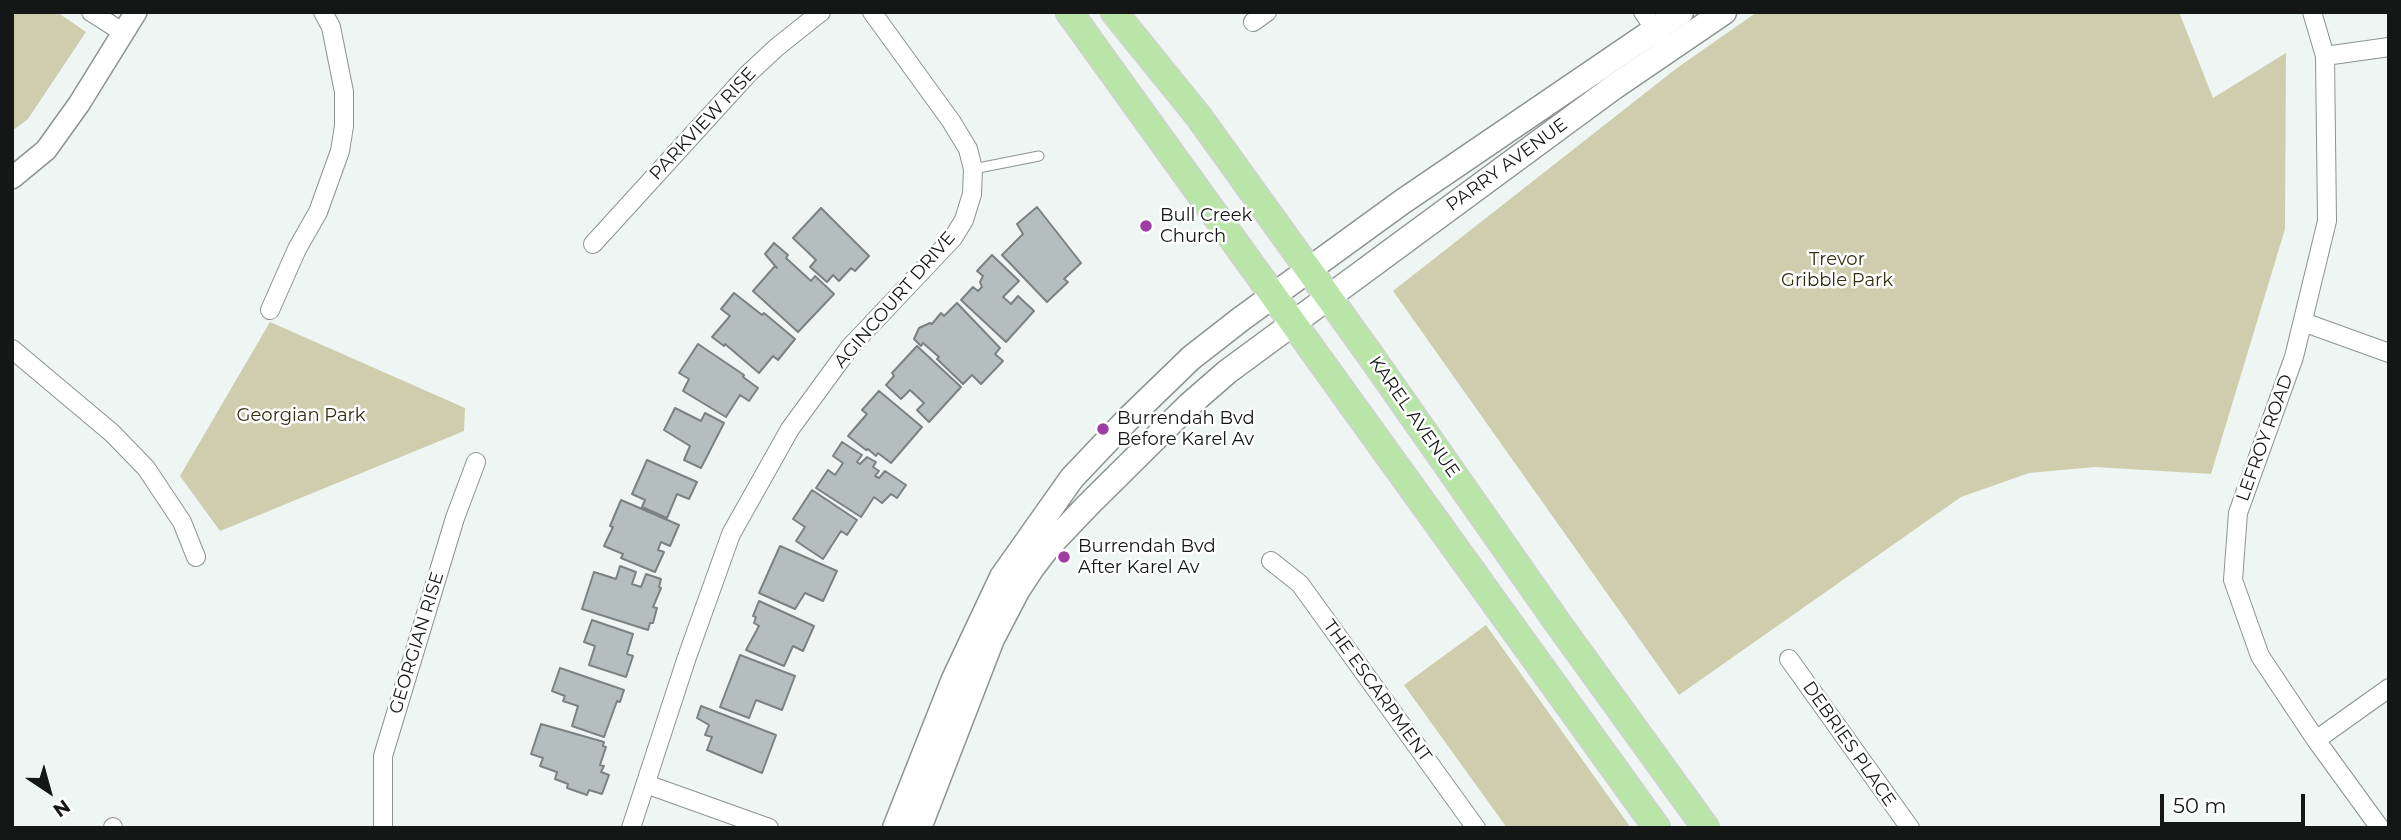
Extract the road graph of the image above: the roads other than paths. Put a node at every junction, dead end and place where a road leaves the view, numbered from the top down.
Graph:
1 (91, 12) edge
2 (136, 12) edge
3 (323, 12) edge
4 (821, 12) edge
5 (872, 12) edge
6 (1069, 12) edge
7 (1114, 12) edge
8 (1681, 12) edge
9 (1724, 12) edge
10 (2312, 12) edge
11 (1649, 21) edge
12 (124, 33) junction
13 (2389, 47) edge
14 (1671, 50) junction
15 (2325, 56) junction
16 (1039, 156) dead end
17 (973, 169) junction
18 (12, 178) edge
19 (593, 244) dead end
20 (1308, 270) junction
21 (1274, 295) junction
22 (1328, 297) junction
23 (270, 310) dead end
24 (2303, 322) junction
25 (1293, 323) junction
26 (12, 349) edge
27 (2389, 353) edge
28 (476, 462) dead end
29 (196, 557) dead end
30 (1270, 561) dead end
31 (1789, 659) dead end
32 (2389, 688) edge
33 (2316, 740) junction
34 (646, 784) junction
35 (383, 828) edge
36 (631, 828) edge
37 (769, 828) edge
38 (895, 828) edge
39 (919, 828) edge
40 (1476, 828) edge
41 (1657, 828) edge
42 (1706, 828) edge
43 (1910, 828) edge
44 (2380, 828) edge

1 - 12 street
2 - 12 street
3 - 23 street
4 - 19 street, PARKVIEW RISE
5 - 17 street, AGINCOURT DRIVE
6 - 21 main road
7 - 20 main road, KAREL AVENUE
8 - 11 main road, PARRY AVENUE
9 - 14 main road, PARRY AVENUE
10 - 15 street, LEFROY ROAD
11 - 14 street
11 - 20 main road, PARRY AVENUE
12 - 18 street
13 - 15 street
14 - 22 main road, PARRY AVENUE
15 - 24 street, LEFROY ROAD
16 - 17 lane
17 - 34 street, AGINCOURT DRIVE
20 - 21 main road, PARRY AVENUE
20 - 22 main road, KAREL AVENUE
21 - 25 main road
21 - 38 main road, PARRY AVENUE
22 - 25 main road, PARRY AVENUE
22 - 42 main road, KAREL AVENUE
24 - 27 street
24 - 33 street, LEFROY ROAD
25 - 39 main road, PARRY AVENUE
25 - 41 main road
26 - 29 street
28 - 35 street, GEORGIAN RISE
30 - 40 street, THE ESCARPMENT
31 - 43 street, DEBRIES PLACE
32 - 33 street
33 - 44 street, LEFROY ROAD
34 - 36 street, AGINCOURT DRIVE
34 - 37 street

